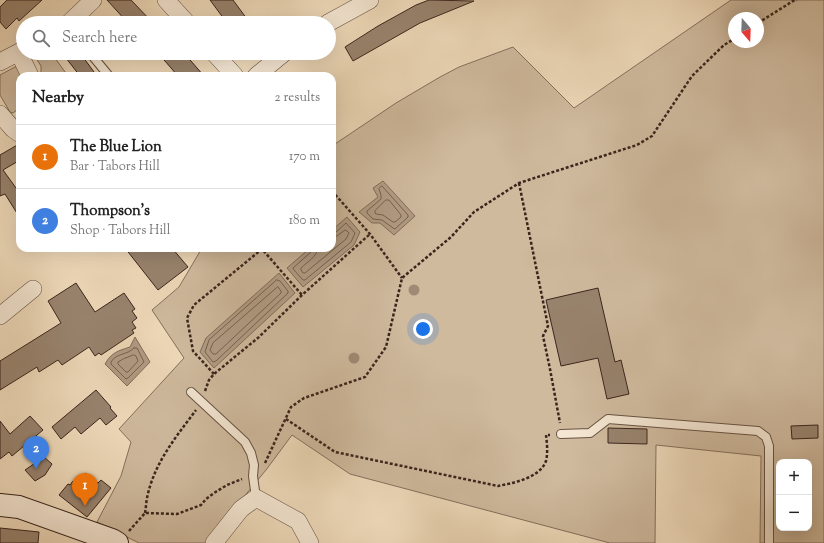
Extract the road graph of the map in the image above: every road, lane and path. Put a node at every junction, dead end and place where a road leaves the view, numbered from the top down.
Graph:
1 (93, 0) edge
2 (166, 0) edge
3 (370, 0) edge
4 (797, 0) edge
5 (76, 16) edge
6 (181, 16) edge
7 (336, 19) edge
8 (764, 19) edge
9 (728, 43) edge
10 (16, 54) edge
11 (24, 60) edge
12 (96, 60) edge
13 (220, 60) edge
14 (275, 60) edge
15 (0, 62) edge
16 (29, 72) edge
17 (106, 72) edge
18 (231, 72) edge
19 (261, 72) edge
20 (0, 114) edge
21 (16, 131) edge
22 (519, 183) junction
23 (336, 196) edge
24 (370, 234) junction
25 (258, 252) edge
26 (265, 252) edge
27 (402, 278) junction
28 (33, 289) dead end
29 (302, 295) junction
30 (0, 316) edge
31 (214, 374) junction
32 (191, 392) dead end
33 (202, 402) junction
34 (286, 419) junction
35 (561, 434) junction
36 (253, 476) junction
37 (256, 498) junction
38 (0, 505) edge
39 (145, 513) junction
40 (114, 542) edge
41 (214, 543) edge
42 (310, 543) edge
43 (769, 543) edge

1 - 5 street
2 - 6 street
3 - 7 street
4 - 8 path
9 - 22 path
10 - 15 street
11 - 16 street
12 - 17 lane
13 - 18 street
14 - 19 street
20 - 21 street
22 - 27 path
22 - 35 path
23 - 24 path
24 - 27 path
24 - 29 path
25 - 31 path
26 - 29 path
27 - 34 path
28 - 30 street
29 - 31 path
31 - 33 path
32 - 33 lane
33 - 36 lane
33 - 39 path
34 - 35 path
34 - 36 path
35 - 43 lane
36 - 37 lane
36 - 39 path
37 - 41 street
37 - 42 street
38 - 40 street
39 - 40 path

